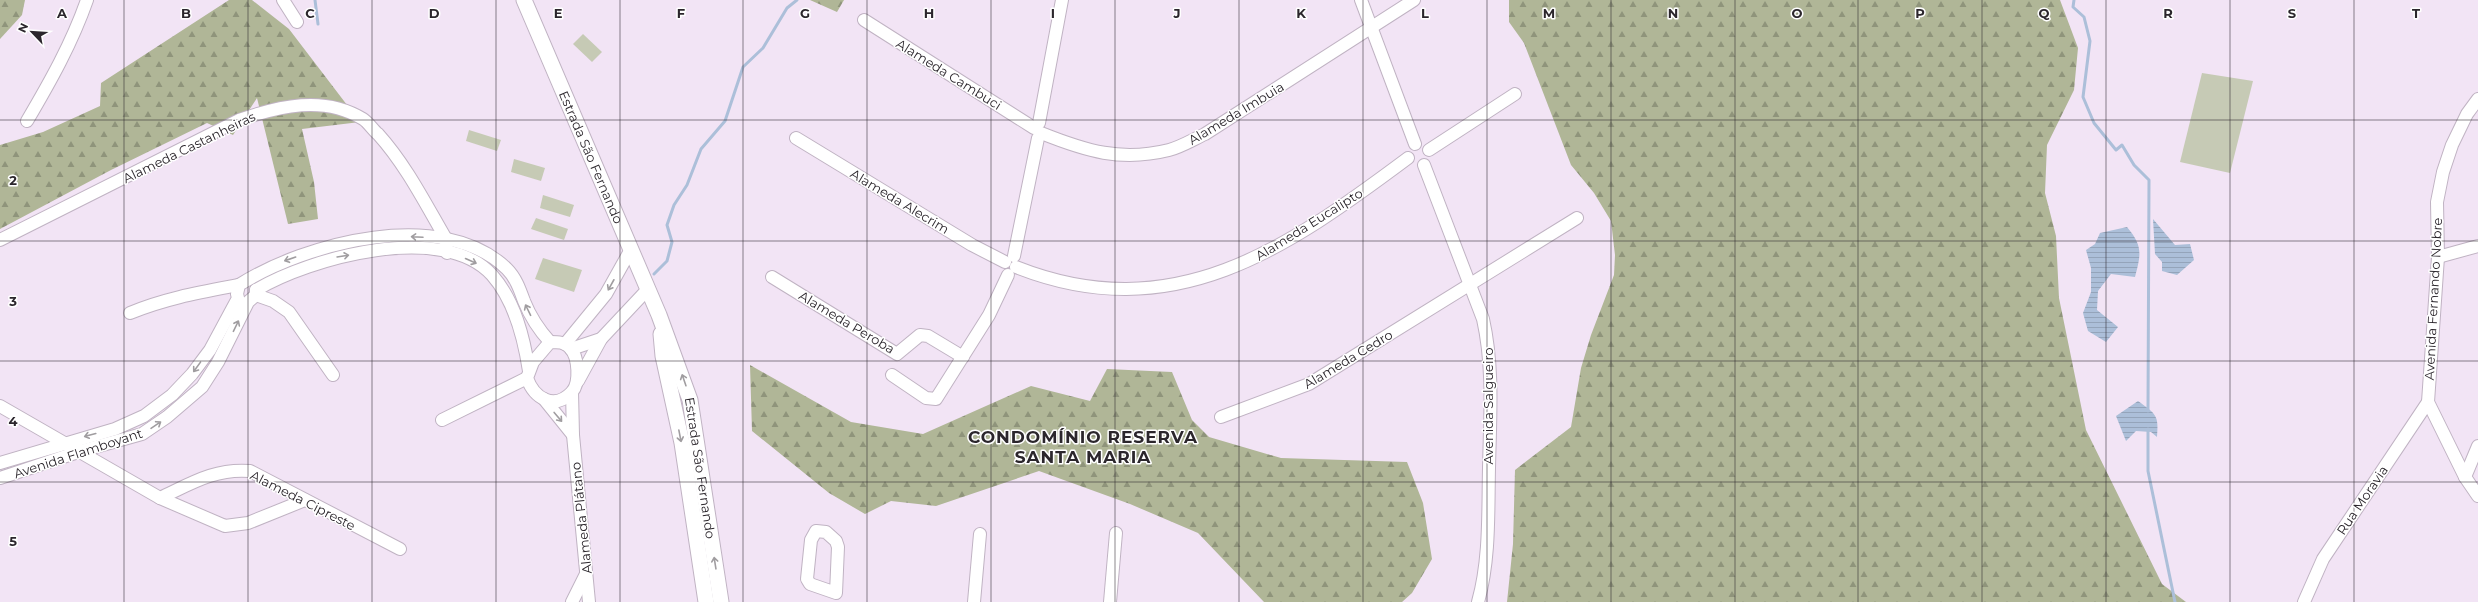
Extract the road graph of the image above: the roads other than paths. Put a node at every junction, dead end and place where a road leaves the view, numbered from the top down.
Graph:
1 (87, 0) edge
2 (283, 0) edge
3 (524, 0) edge
4 (1062, 0) edge
5 (1361, 0) edge
6 (1414, 0) edge
7 (864, 20) dead end
8 (297, 22) dead end
9 (1372, 27) junction
10 (1515, 94) dead end
11 (2478, 99) edge
12 (27, 121) dead end
13 (1038, 131) junction
14 (796, 138) dead end
15 (1415, 144) junction
16 (1429, 150) junction
17 (1408, 158) junction
18 (1424, 165) junction
19 (1577, 218) dead end
20 (446, 239) junction
21 (0, 240) edge
22 (2478, 246) edge
23 (630, 251) junction
24 (447, 253) junction
25 (2438, 257) junction
26 (1011, 265) junction
27 (772, 277) dead end
28 (1468, 285) junction
29 (648, 289) junction
30 (248, 292) junction
31 (130, 313) dead end
32 (659, 315) junction
33 (602, 339) junction
34 (550, 342) junction
35 (568, 346) junction
36 (963, 357) junction
37 (528, 374) junction
38 (333, 375) dead end
39 (892, 375) dead end
40 (574, 389) junction
41 (544, 399) junction
42 (2428, 402) junction
43 (0, 406) edge
44 (1221, 417) dead end
45 (442, 420) dead end
46 (573, 435) junction
47 (65, 442) junction
48 (2478, 446) edge
49 (80, 451) junction
50 (33, 452) junction
51 (0, 463) edge
52 (38, 465) junction
53 (2465, 477) junction
54 (0, 478) edge
55 (2478, 496) edge
56 (160, 498) junction
57 (305, 500) junction
58 (1116, 533) dead end
59 (980, 534) dead end
60 (400, 549) dead end
61 (586, 573) junction
62 (1483, 587) junction
63 (836, 597) edge
64 (572, 602) edge
65 (589, 602) edge
66 (706, 602) edge
67 (721, 602) edge
68 (974, 602) edge
69 (1110, 602) edge
70 (1473, 602) edge
71 (1478, 602) edge
72 (2304, 602) edge

1 - 12 street
2 - 8 street
3 - 23 main road, Estrada São Fernando
4 - 13 street
5 - 9 street
6 - 9 street, Alameda Imbuia
7 - 13 street, Alameda Cambuci
9 - 13 street, Alameda Imbuia
9 - 15 street
10 - 16 street
11 - 25 street, Avenida Fernando Nobre
13 - 26 street
14 - 26 street, Alameda Alecrim
15 - 16 street
15 - 17 street
16 - 18 street
17 - 18 street
17 - 26 street, Alameda Eucalipto
18 - 28 street, Avenida Salgueiro
19 - 28 street, Alameda Cedro
20 - 21 street, Alameda Castanheiras
20 - 24 street
20 -> 30 street
34 -> 20 street
22 - 25 street
23 - 29 main road, Estrada São Fernando
23 -> 35 street
30 -> 24 street
24 -> 37 street
25 - 42 street, Avenida Fernando Nobre
26 - 36 street
27 - 36 street, Alameda Peroba
28 - 44 street, Alameda Cedro
28 - 62 street, Avenida Salgueiro
29 - 32 main road, Estrada São Fernando
29 - 33 street
30 - 31 street
30 - 38 street
30 -> 47 street, Avenida Flamboyant
49 -> 30 street, Avenida Flamboyant
32 -> 66 main road, Estrada São Fernando
67 -> 32 main road, Estrada São Fernando
33 - 35 street
33 - 40 street
34 - 35 street
34 - 37 street
35 - 40 street
36 - 39 street
37 - 41 street
37 - 45 street
40 - 41 street
40 - 46 street, Alameda Plátano
41 -> 46 street
42 - 53 street
42 - 72 street, Rua Moravia
43 - 47 street
46 - 61 street, Alameda Plátano
47 - 49 street
47 - 50 street, Avenida Flamboyant
48 - 53 street
49 - 52 street, Avenida Flamboyant
49 - 56 street
50 - 51 street, Avenida Flamboyant
50 - 52 street
52 - 54 street, Avenida Flamboyant
53 - 55 street
56 - 57 street
56 - 57 street, Alameda Cipreste
57 - 60 street, Alameda Cipreste
58 - 69 street
59 - 68 street
61 - 64 street
61 - 65 street, Alameda Plátano
62 - 70 street, Avenida Salgueiro
62 - 71 street, Avenida Salgueiro
63 - 63 street

